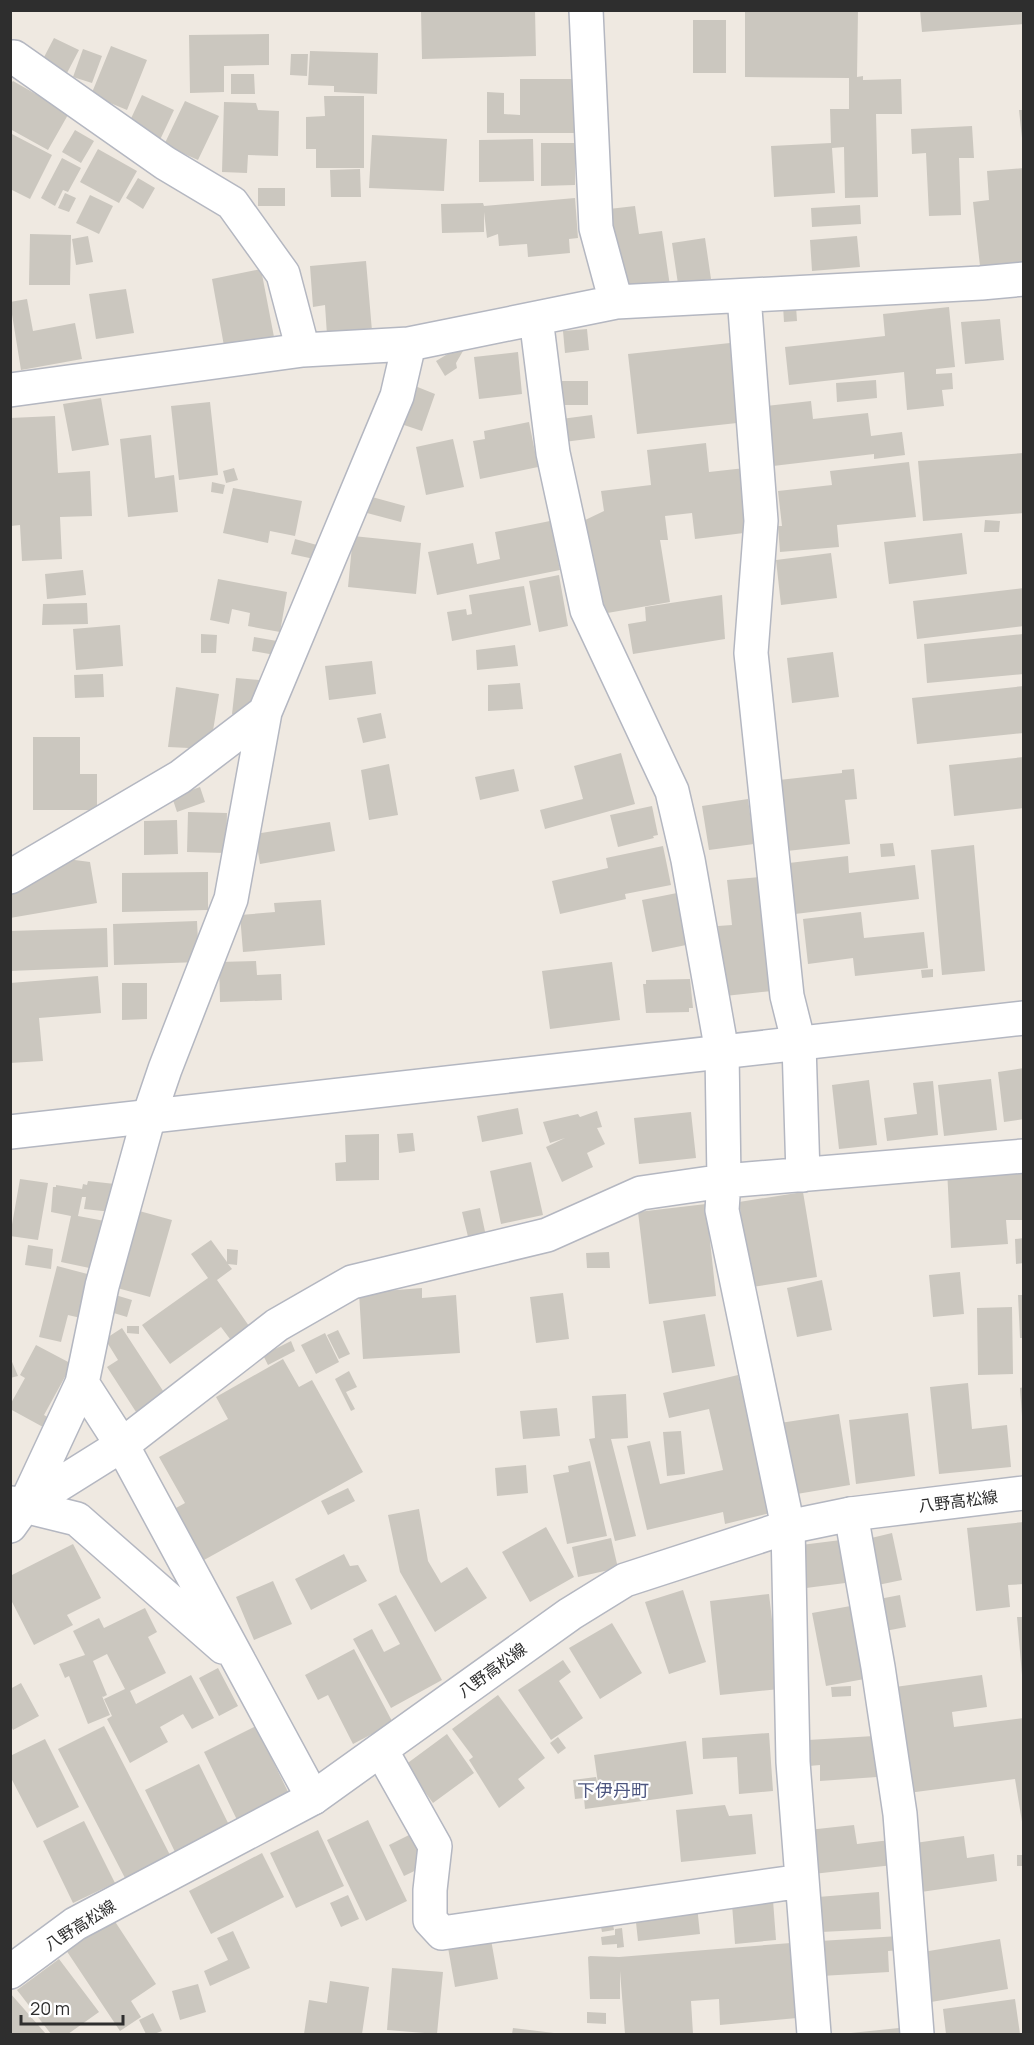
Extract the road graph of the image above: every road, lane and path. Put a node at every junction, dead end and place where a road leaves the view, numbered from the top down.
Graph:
1 (586, 10) edge
2 (10, 57) edge
3 (1023, 279) edge
4 (744, 296) junction
5 (616, 302) junction
6 (536, 318) junction
7 (409, 344) junction
8 (303, 350) junction
9 (10, 390) edge
10 (265, 712) junction
11 (10, 878) edge
12 (1023, 1018) edge
13 (799, 1044) junction
14 (722, 1052) junction
15 (149, 1116) junction
16 (10, 1132) edge
17 (1023, 1156) edge
18 (803, 1175) junction
19 (724, 1181) junction
20 (82, 1383) junction
21 (122, 1445) junction
22 (1023, 1493) edge
23 (14, 1513) edge
24 (851, 1514) junction
25 (788, 1527) junction
26 (238, 1660) junction
27 (381, 1750) junction
28 (313, 1798) junction
29 (802, 1881) junction
30 (10, 1972) edge
31 (814, 2034) edge
32 (917, 2034) edge

1 - 5 street
2 - 8 street
3 - 4 street
4 - 5 street
4 - 13 street
5 - 6 street
6 - 7 street
6 - 14 street
7 - 8 street
7 - 10 street
8 - 9 street
10 - 11 street
10 - 15 street
12 - 13 street
13 - 14 street
13 - 18 street
14 - 15 street
14 - 19 street
15 - 16 street
15 - 20 street
17 - 18 street
18 - 19 street
19 - 21 street
19 - 25 street
20 - 21 street
20 - 23 street
21 - 23 street
21 - 26 street
22 - 24 street, 八野高松線
23 - 26 street
24 - 25 street, 八野高松線
24 - 32 street
25 - 27 street, 八野高松線
25 - 29 street
26 - 28 street
27 - 28 street, 八野高松線
27 - 29 street
28 - 30 street, 八野高松線
29 - 31 street

